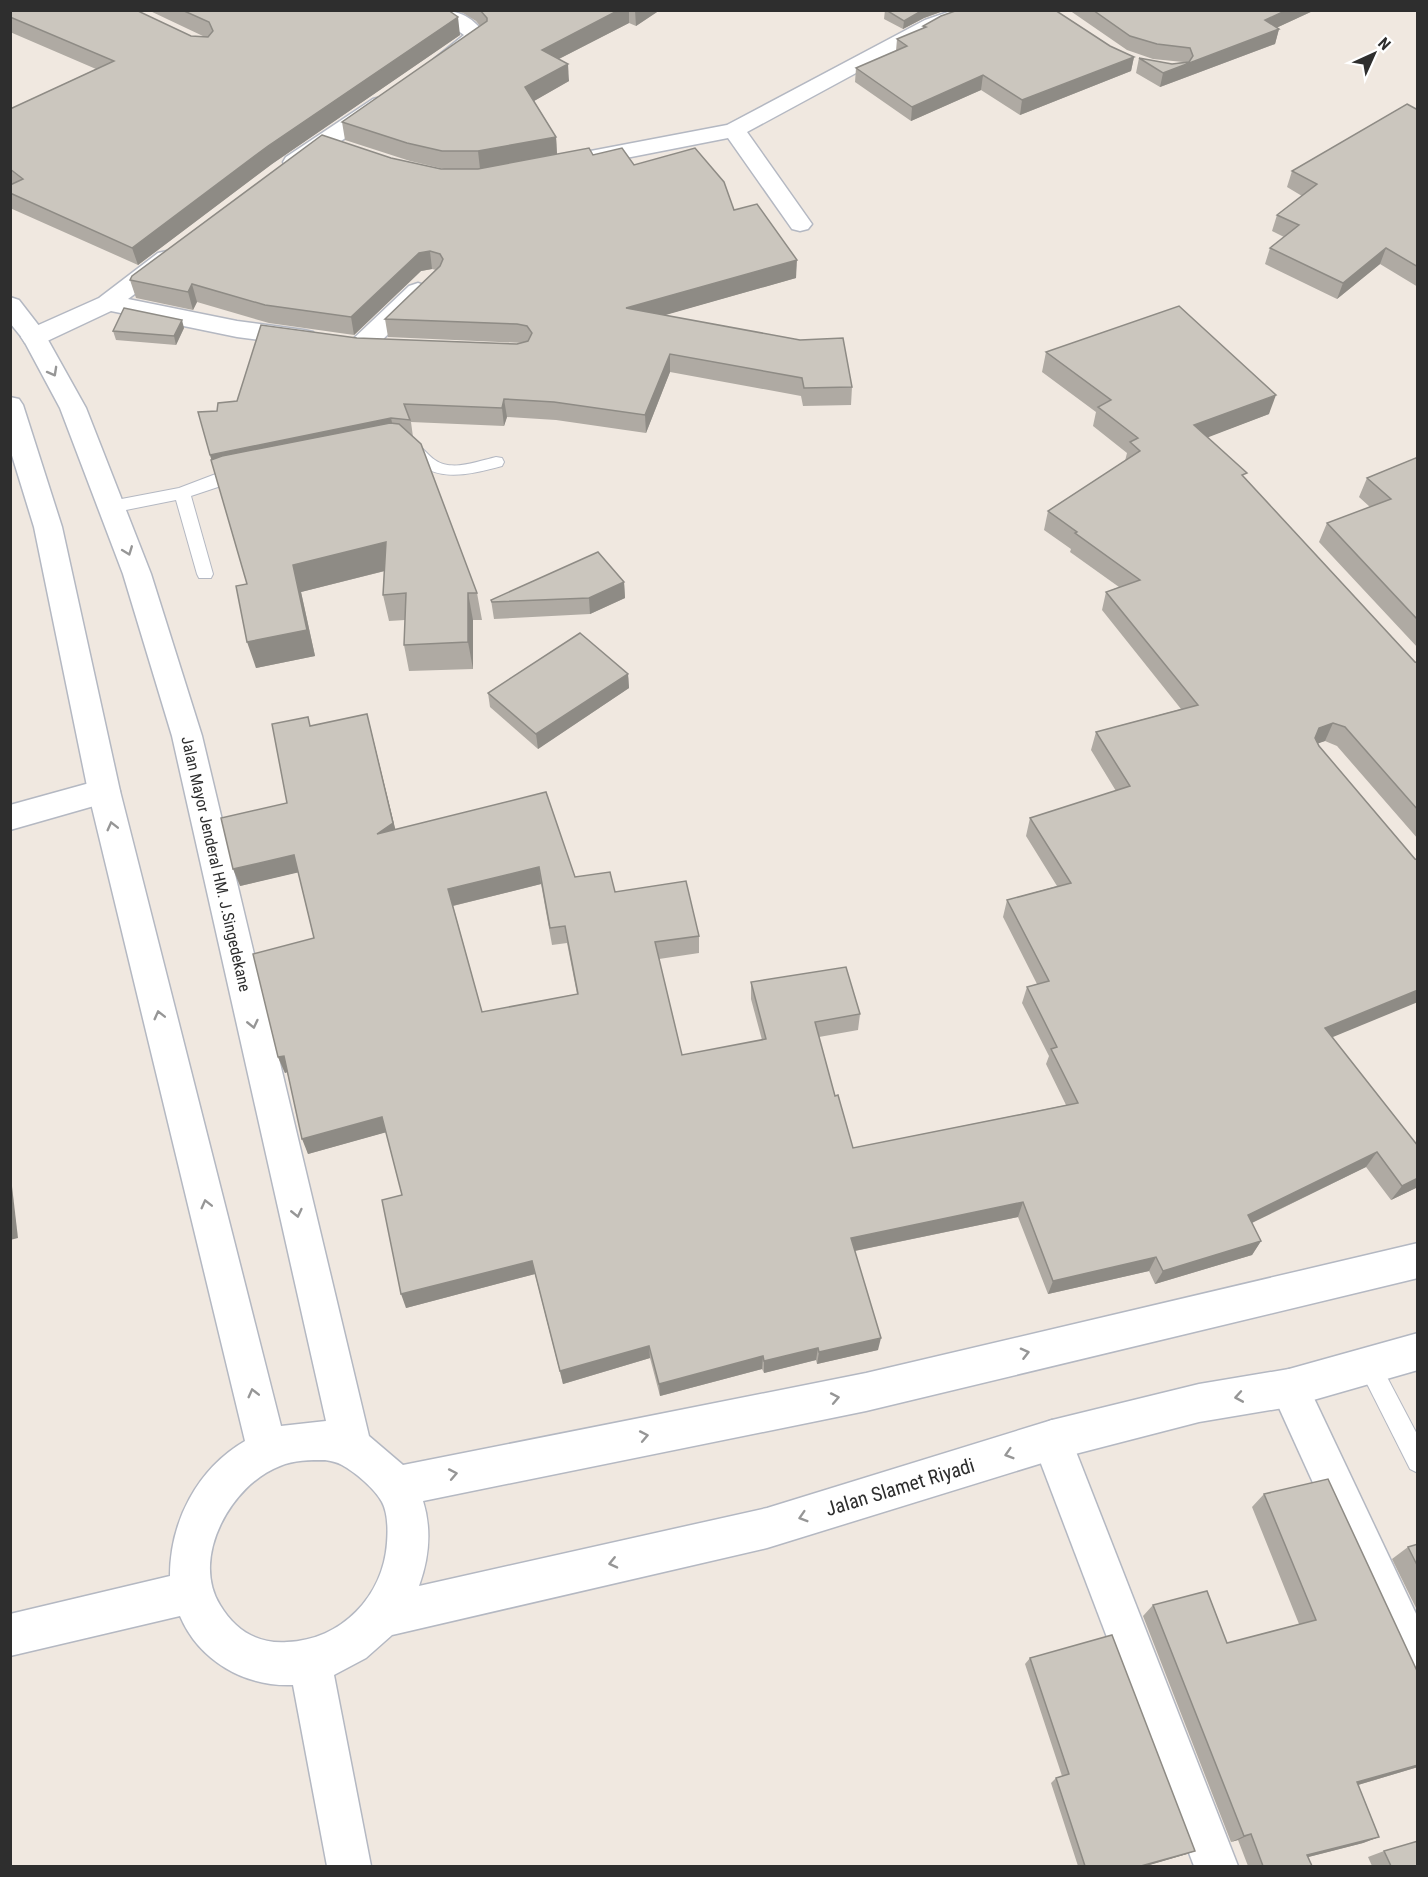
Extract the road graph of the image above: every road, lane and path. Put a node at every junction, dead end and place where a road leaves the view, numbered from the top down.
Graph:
1 (439, 10) edge
2 (977, 10) edge
3 (431, 69) edge
4 (395, 94) edge
5 (734, 130) junction
6 (324, 143) junction
7 (346, 151) edge
8 (557, 164) edge
9 (272, 178) edge
10 (800, 224) dead end
11 (181, 248) edge
12 (432, 278) edge
13 (108, 303) junction
14 (10, 305) edge
15 (34, 337) junction
16 (342, 343) junction
17 (395, 347) edge
18 (10, 405) edge
19 (395, 443) edge
20 (496, 462) dead end
21 (261, 470) edge
22 (182, 493) junction
23 (111, 507) junction
24 (206, 574) dead end
25 (104, 791) junction
26 (10, 818) edge
27 (1418, 1260) edge
28 (1418, 1351) edge
29 (1369, 1366) junction
30 (1289, 1388) junction
31 (1053, 1440) junction
32 (352, 1448) junction
33 (267, 1450) junction
34 (1418, 1461) edge
35 (396, 1486) junction
36 (192, 1592) junction
37 (381, 1616) junction
38 (10, 1635) edge
39 (310, 1662) junction
40 (1418, 1666) edge
41 (349, 1866) edge
42 (1216, 1866) edge

1 - 3 main road
2 - 5 main road
4 - 6 main road
5 - 8 main road
5 - 10 main road
6 - 7 main road
6 - 9 main road
11 - 13 main road
12 - 16 main road
13 - 15 main road
13 - 16 main road
14 - 15 main road, Jalan Mayor Jenderal HM. J.Singedekane
15 -> 23 main road, Jalan Mayor Jenderal HM. J.Singedekane
16 - 17 main road
18 - 25 main road
19 - 20 lane
21 - 22 lane
22 - 23 lane
22 - 24 lane
23 -> 32 main road, Jalan Mayor Jenderal HM. J.Singedekane
25 - 26 main road
33 -> 25 main road
35 -> 27 main road
28 - 29 main road, Jalan Slamet Riyadi
29 - 30 main road, Jalan Slamet Riyadi
29 - 34 lane
30 -> 31 main road, Jalan Slamet Riyadi
30 - 40 main road
31 -> 37 main road, Jalan Slamet Riyadi
31 - 42 main road
32 - 33 main road
32 - 35 main road
33 - 36 main road
35 - 37 main road
36 - 38 main road
36 - 39 main road
37 - 39 main road
39 - 41 main road

